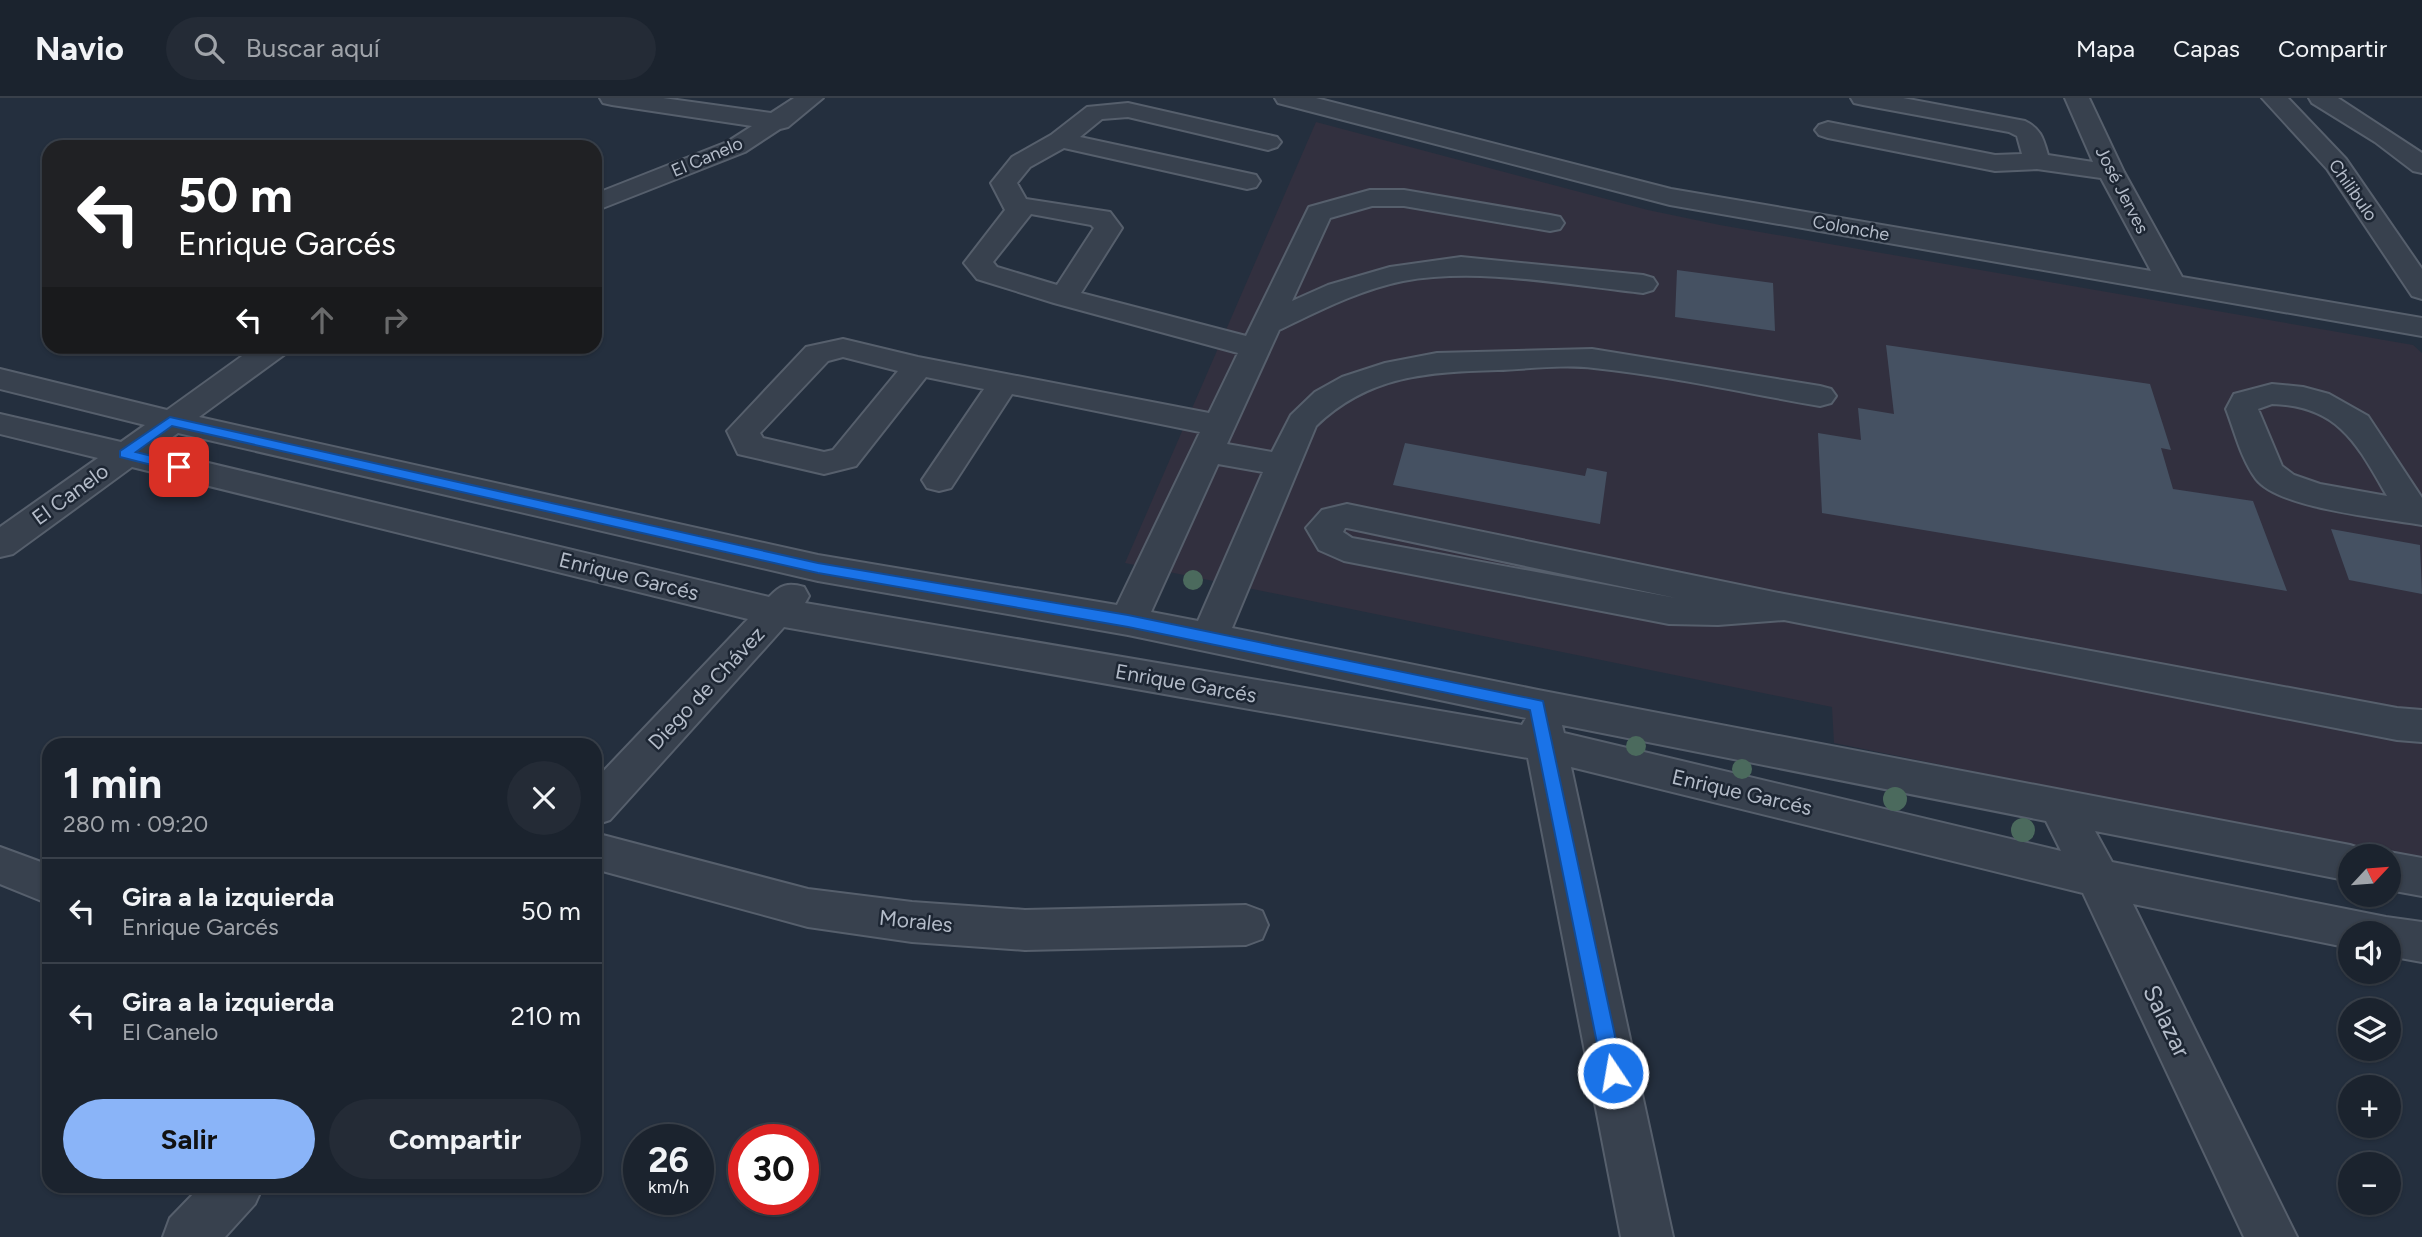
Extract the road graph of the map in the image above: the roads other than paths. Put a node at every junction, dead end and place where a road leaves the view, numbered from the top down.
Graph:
1 (612, 98) edge
2 (811, 98) edge
3 (1287, 98) edge
4 (1863, 98) edge
5 (2077, 98) edge
6 (2274, 98) edge
7 (2321, 98) edge
8 (779, 122) junction
9 (1828, 130) dead end
10 (1060, 140) junction
11 (1268, 142) dead end
12 (2037, 161) junction
13 (2422, 165) edge
14 (2110, 172) junction
15 (1247, 181) dead end
16 (602, 200) edge
17 (1019, 210) junction
18 (1550, 223) dead end
19 (2169, 281) junction
20 (1643, 284) dead end
21 (2422, 290) edge
22 (1064, 297) junction
23 (2422, 327) edge
24 (1261, 336) junction
25 (266, 354) edge
26 (918, 366) junction
27 (0, 379) edge
28 (1004, 383) junction
29 (1820, 396) dead end
30 (170, 421) junction
31 (0, 424) edge
32 (1213, 438) junction
33 (125, 454) junction
34 (1282, 465) junction
35 (939, 480) dead end
36 (2417, 512) edge
37 (0, 545) edge
38 (818, 568) junction
39 (1784, 607) junction
40 (776, 612) junction
41 (1128, 621) junction
42 (1209, 638) junction
43 (1542, 725) junction
44 (2422, 726) edge
45 (602, 800) edge
46 (2060, 807) junction
47 (602, 853) edge
48 (2338, 861) edge
49 (0, 865) edge
50 (2401, 873) edge
51 (2422, 877) edge
52 (2098, 878) junction
53 (42, 882) edge
54 (1246, 925) dead end
55 (2338, 926) edge
56 (2401, 938) edge
57 (2422, 942) edge
58 (230, 1193) edge
59 (189, 1237) edge
60 (1647, 1237) edge
61 (2271, 1237) edge

1 - 8 street
2 - 8 street, El Canelo
3 - 19 street, Colonche
4 - 12 street
5 - 14 street, José Jerves
6 - 21 street, Chilibulo
7 - 13 street
8 - 16 street, El Canelo
9 - 12 street
10 - 11 street
10 - 15 street
10 - 17 street
12 - 14 street
14 - 19 street, José Jerves
17 - 22 street
17 - 22 street
18 - 24 street
19 - 23 street, Colonche
20 - 24 street
22 - 24 street
24 - 32 street
25 - 30 street, El Canelo
26 - 26 street
26 - 28 street
27 - 30 street, Enrique Garcés
28 - 32 street
28 - 35 street
29 - 34 street
30 - 33 street, El Canelo
30 - 38 street, Enrique Garcés
31 - 33 street, Enrique Garcés
32 - 34 street
32 - 41 street
33 - 37 street, El Canelo
33 - 40 street, Enrique Garcés
34 - 42 street
36 - 36 street
38 - 40 street, Diego de Chávez
38 - 41 street, Enrique Garcés
39 - 39 street
39 - 44 street
40 - 43 street, Enrique Garcés
40 - 45 street, Diego de Chávez
41 - 42 street, Enrique Garcés
42 - 43 street, Enrique Garcés
43 - 46 street, Enrique Garcés
43 - 52 street, Enrique Garcés
43 - 60 street
46 - 48 street, Enrique Garcés
46 - 52 street, Salazar
47 - 54 street, Morales
49 - 53 street
50 - 51 street
52 - 55 street, Enrique Garcés
52 - 61 street, Salazar
56 - 57 street
58 - 59 street

